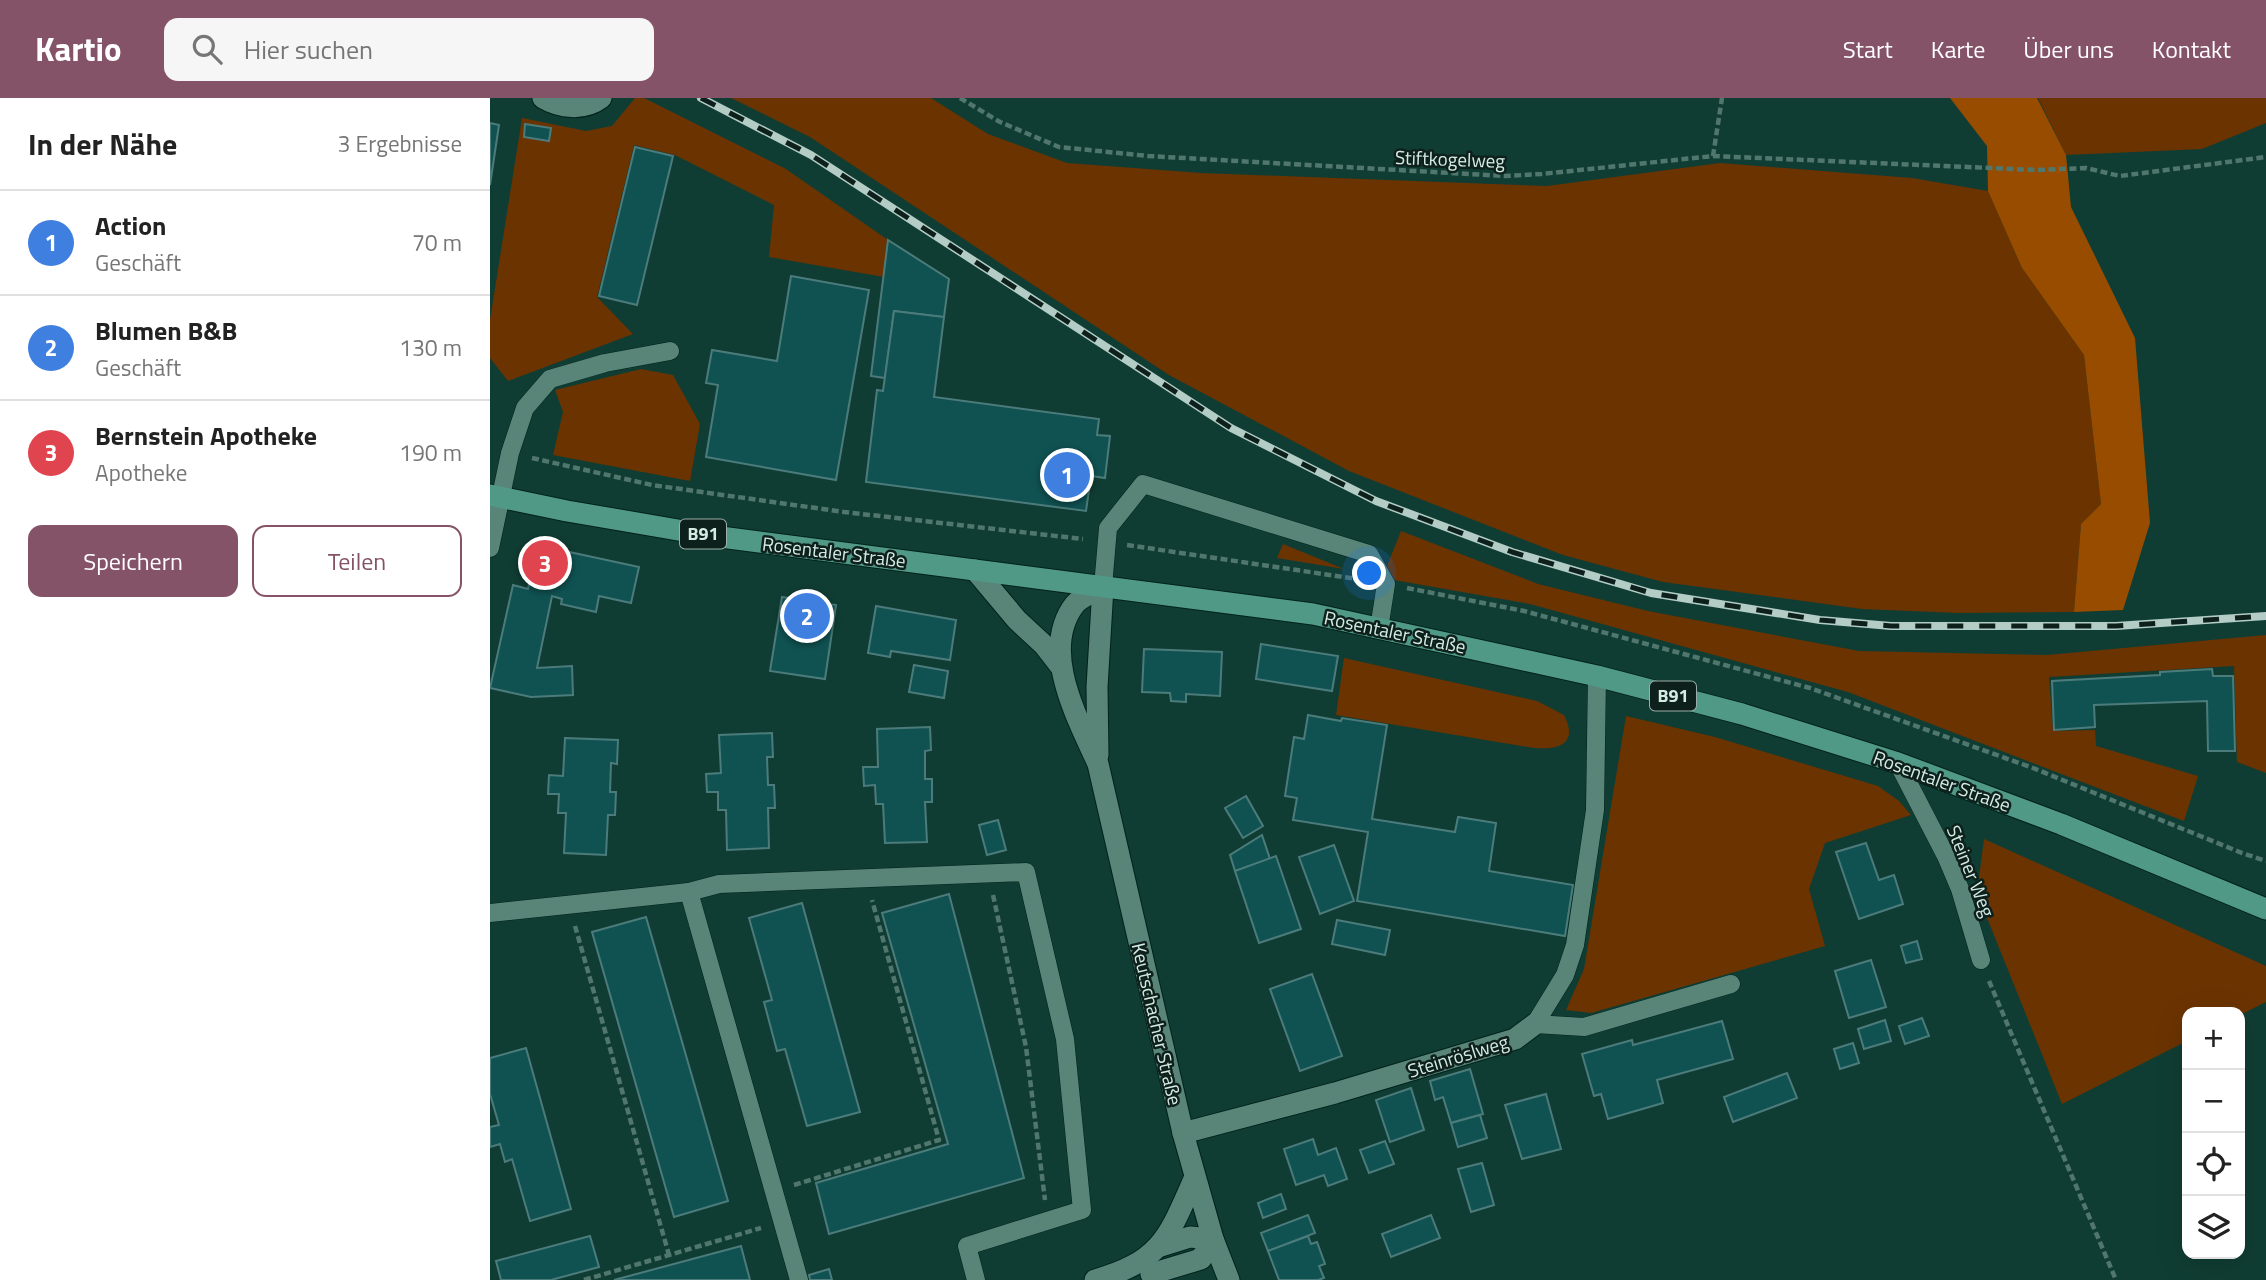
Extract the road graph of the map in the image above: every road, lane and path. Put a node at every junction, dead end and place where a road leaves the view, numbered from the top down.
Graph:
1 (543, 98) edge
2 (601, 98) edge
3 (960, 98) edge
4 (1722, 98) edge
5 (1713, 156) junction
6 (2266, 157) edge
7 (670, 351) dead end
8 (495, 496) edge
9 (490, 548) edge
10 (975, 569) junction
11 (1103, 587) junction
12 (1379, 629) junction
13 (1061, 667) junction
14 (1597, 676) junction
15 (1898, 763) junction
16 (1098, 764) junction
17 (989, 873) junction
18 (865, 878) junction
19 (689, 892) junction
20 (570, 905) junction
21 (2266, 909) edge
22 (490, 914) edge
23 (1980, 960) joint
24 (1731, 984) dead end
25 (1535, 1024) junction
26 (1183, 1133) junction
27 (1195, 1179) junction
28 (774, 1191) junction
29 (1048, 1220) junction
30 (782, 1221) junction
31 (1213, 1239) junction
32 (1161, 1246) junction
33 (669, 1255) junction
34 (1125, 1271) junction
35 (1151, 1274) junction
36 (584, 1280) edge
37 (799, 1280) edge
38 (976, 1280) edge
39 (1095, 1280) edge
40 (1187, 1280) edge
41 (1229, 1280) edge
42 (2116, 1280) edge

1 - 2 main road
3 - 5 path, Stiftkogelweg
4 - 5 path
5 - 6 path, Stiftkogelweg
7 - 8 lane
8 - 9 lane
8 - 10 main road, Rosentaler Straße / B91
10 - 11 main road, Rosentaler Straße / B91
10 - 13 main road
11 - 12 main road, Rosentaler Straße / B91
11 - 12 lane
11 - 13 main road
11 - 16 main road
12 - 14 main road, Rosentaler Straße / B91
13 - 16 main road
14 - 15 main road, Rosentaler Straße / B91
14 - 25 lane
15 - 21 main road, Rosentaler Straße / B91
15 - 23 lane, Steiner Weg
16 - 26 main road, Keutschacher Straße
17 - 18 lane
17 - 29 path
17 - 29 lane
18 - 19 lane
18 - 28 path
19 - 20 lane
19 - 28 lane
20 - 22 lane
20 - 33 path
23 - 42 path
24 - 25 lane
25 - 26 main road, Steinröslweg
26 - 27 main road, Keutschacher Straße
27 - 31 main road, Keutschacher Straße
27 - 32 main road
28 - 30 lane
29 - 38 lane
30 - 33 path
30 - 37 lane
31 - 32 main road
31 - 35 main road
31 - 41 main road, Keutschacher Straße
32 - 34 main road
33 - 36 path
34 - 35 main road
34 - 39 main road
35 - 40 main road

